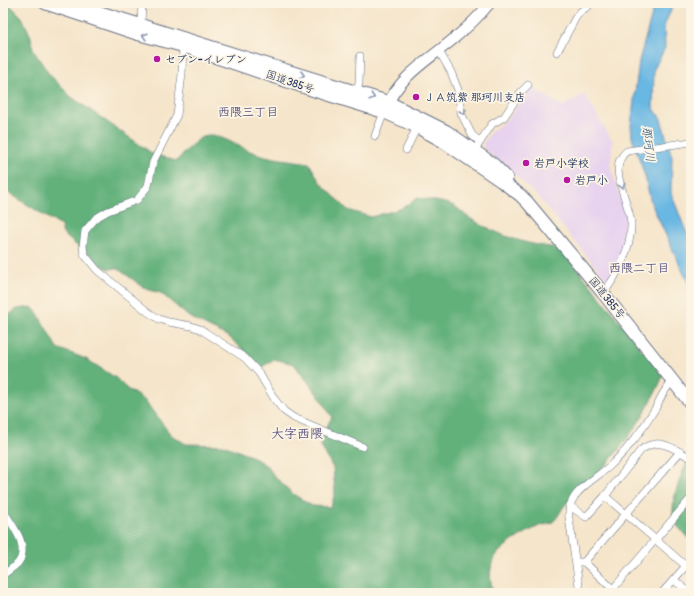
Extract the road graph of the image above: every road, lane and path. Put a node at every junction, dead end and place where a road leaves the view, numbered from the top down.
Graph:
1 (45, 3) edge
2 (70, 3) edge
3 (142, 3) edge
4 (490, 3) edge
5 (592, 3) edge
6 (141, 24) junction
7 (184, 42) junction
8 (438, 51) junction
9 (557, 52) dead end
10 (360, 56) dead end
11 (528, 84) dead end
12 (356, 91) junction
13 (386, 107) junction
14 (417, 126) junction
15 (375, 136) dead end
16 (691, 142) edge
17 (406, 150) dead end
18 (474, 150) junction
19 (603, 293) junction
20 (673, 381) junction
21 (691, 404) edge
22 (364, 447) dead end
23 (680, 452) junction
24 (691, 458) edge
25 (605, 496) junction
26 (691, 498) edge
27 (570, 506) junction
28 (3, 510) edge
29 (626, 514) junction
30 (655, 539) junction
31 (691, 560) edge
32 (576, 562) junction
33 (584, 562) junction
34 (686, 566) junction
35 (3, 575) edge
36 (674, 580) junction
37 (615, 591) edge
38 (580, 593) edge
39 (662, 593) edge
40 (690, 593) edge

7 -> 1 highway, 国道385号
2 - 6 highway, 国道385号
3 - 6 street
4 - 8 street
5 - 9 street
6 - 7 highway, 国道385号
7 -> 12 highway, 国道385号
7 - 13 highway, 国道385号
7 - 22 street
8 - 13 street
8 -> 18 street
10 - 12 street
11 - 18 street
12 -> 13 highway, 国道385号
13 - 14 highway, 国道385号
13 - 15 street
13 - 18 highway, 国道385号
14 - 17 street
14 - 18 highway, 国道385号
16 -> 19 street
18 - 19 highway, 国道385号
19 - 20 highway, 国道385号
20 - 21 highway, 国道385号
20 - 27 street
23 - 24 street
23 - 25 street
23 - 29 street
25 - 27 street
25 - 29 street
26 - 30 street
27 - 32 street
28 - 35 street
29 - 30 street
29 - 33 street
30 - 34 street
30 - 37 street
31 - 34 street
32 - 33 street
32 - 38 street
33 - 37 street
34 - 36 street
36 - 39 street
36 - 40 street

